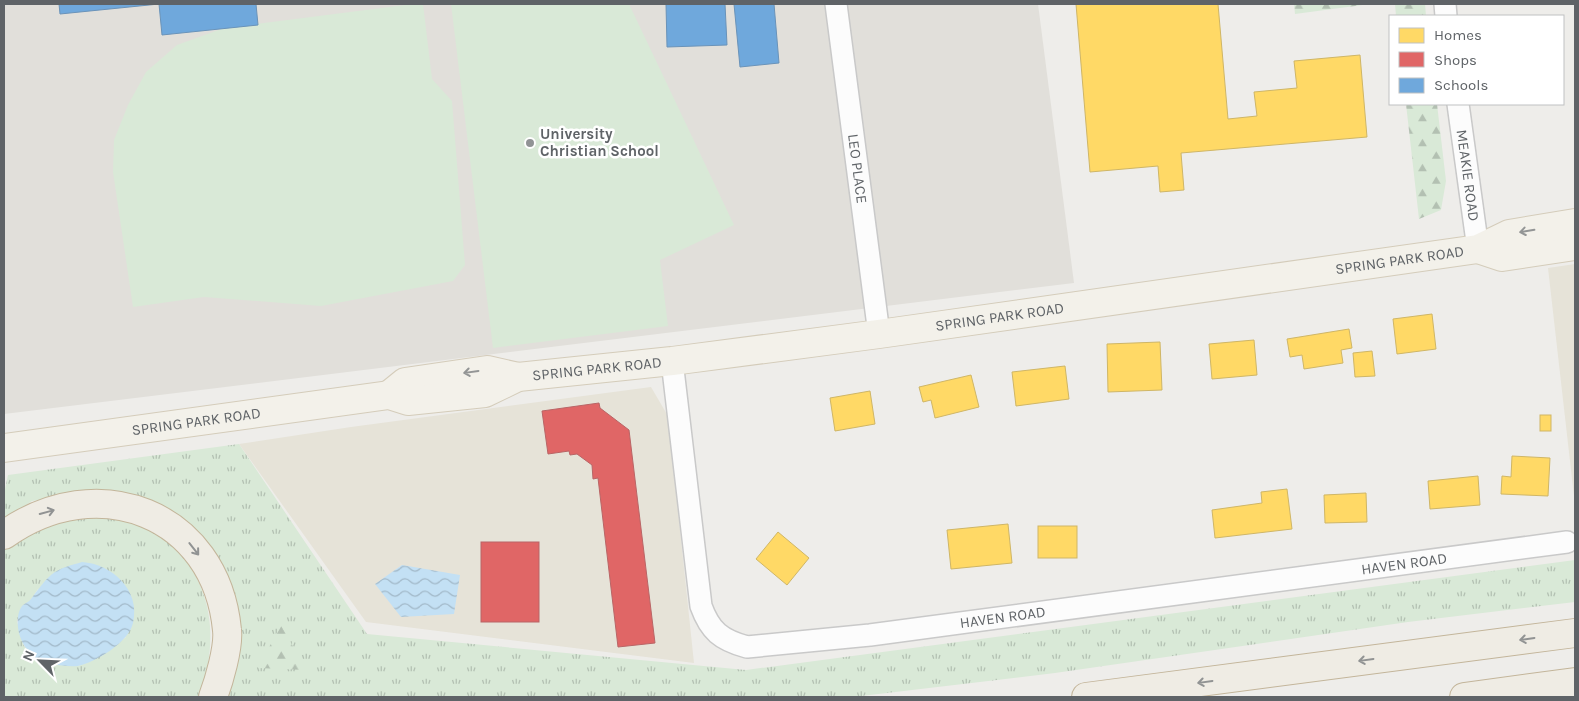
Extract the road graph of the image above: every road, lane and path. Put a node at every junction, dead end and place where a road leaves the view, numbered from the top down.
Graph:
1 (836, 4) edge
2 (1458, 105) edge
3 (1575, 223) edge
4 (1575, 246) edge
5 (1478, 249) junction
6 (879, 334) junction
7 (672, 362) junction
8 (4, 448) edge
9 (4, 535) edge
10 (1568, 542) dead end
11 (1575, 632) edge
12 (1575, 682) edge
13 (214, 697) edge
14 (1086, 697) edge
15 (1464, 697) edge

1 - 6 street, LEO PLACE
2 - 5 street, MEAKIE ROAD
3 -> 5 main road, SPRING PARK ROAD
4 - 5 main road, SPRING PARK ROAD
5 - 6 main road, SPRING PARK ROAD
6 - 7 main road, SPRING PARK ROAD
7 - 8 main road, SPRING PARK ROAD
7 - 10 street, HAVEN ROAD
9 -> 13 highway
11 -> 14 highway
12 - 15 highway

